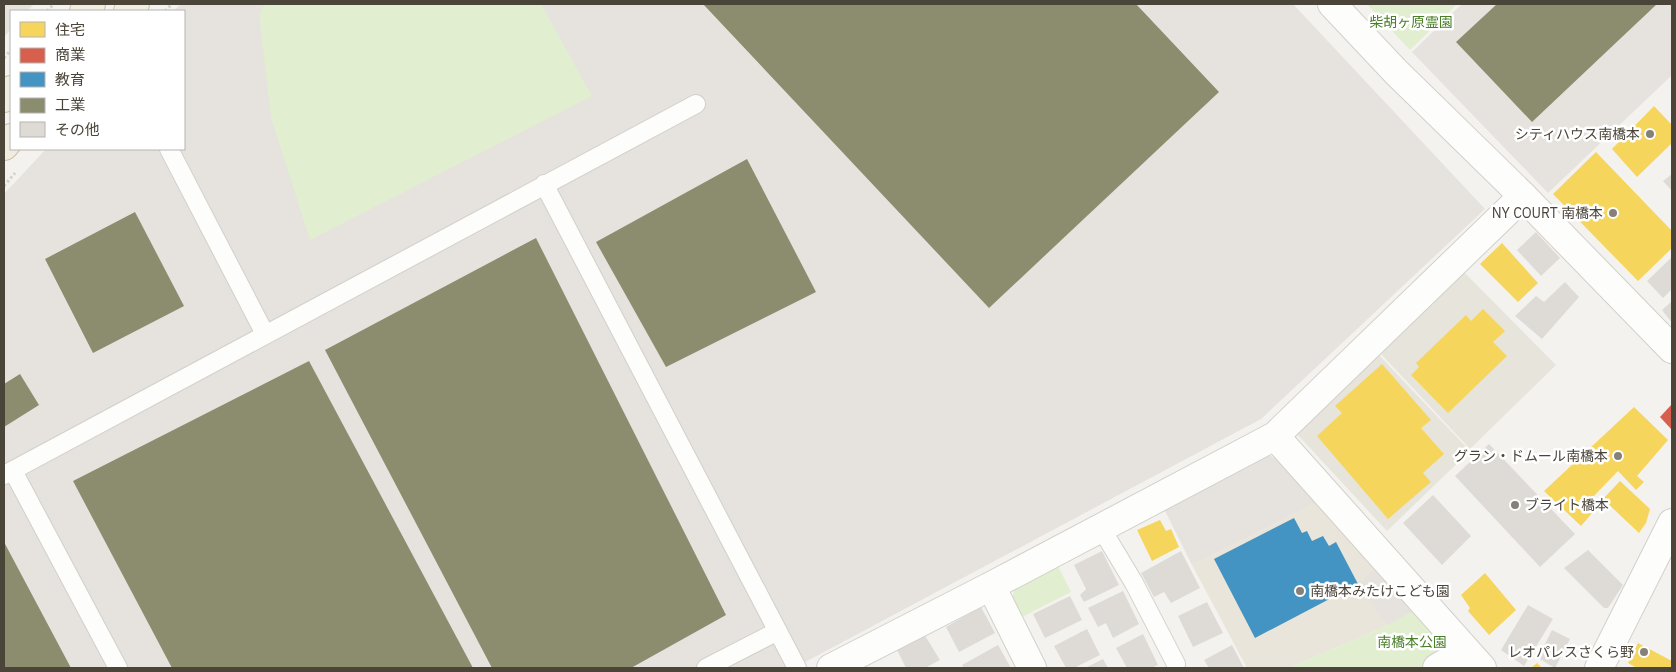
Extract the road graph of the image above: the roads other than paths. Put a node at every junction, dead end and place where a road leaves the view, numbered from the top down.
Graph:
1 (1332, 4) edge
2 (696, 104) dead end
3 (170, 150) edge
4 (544, 184) junction
5 (1523, 196) junction
6 (265, 334) junction
7 (1672, 349) edge
8 (1275, 436) junction
9 (8, 473) edge
10 (1672, 523) edge
11 (1101, 528) junction
12 (992, 586) junction
13 (778, 631) junction
14 (1474, 660) edge
15 (1176, 664) dead end
16 (843, 666) edge
17 (118, 668) edge
18 (706, 668) edge
19 (797, 668) edge
20 (1032, 668) edge
21 (1437, 668) edge
22 (1599, 668) edge

1 - 5 street
2 - 4 lane
3 - 6 lane
4 - 6 lane
4 - 13 lane
5 - 7 street
5 - 8 street
6 - 9 lane
8 - 11 street
8 - 14 street
9 - 17 lane
10 - 22 street
11 - 12 street
11 - 15 lane
12 - 16 street
12 - 20 street
13 - 18 lane
13 - 19 lane
14 - 21 street

